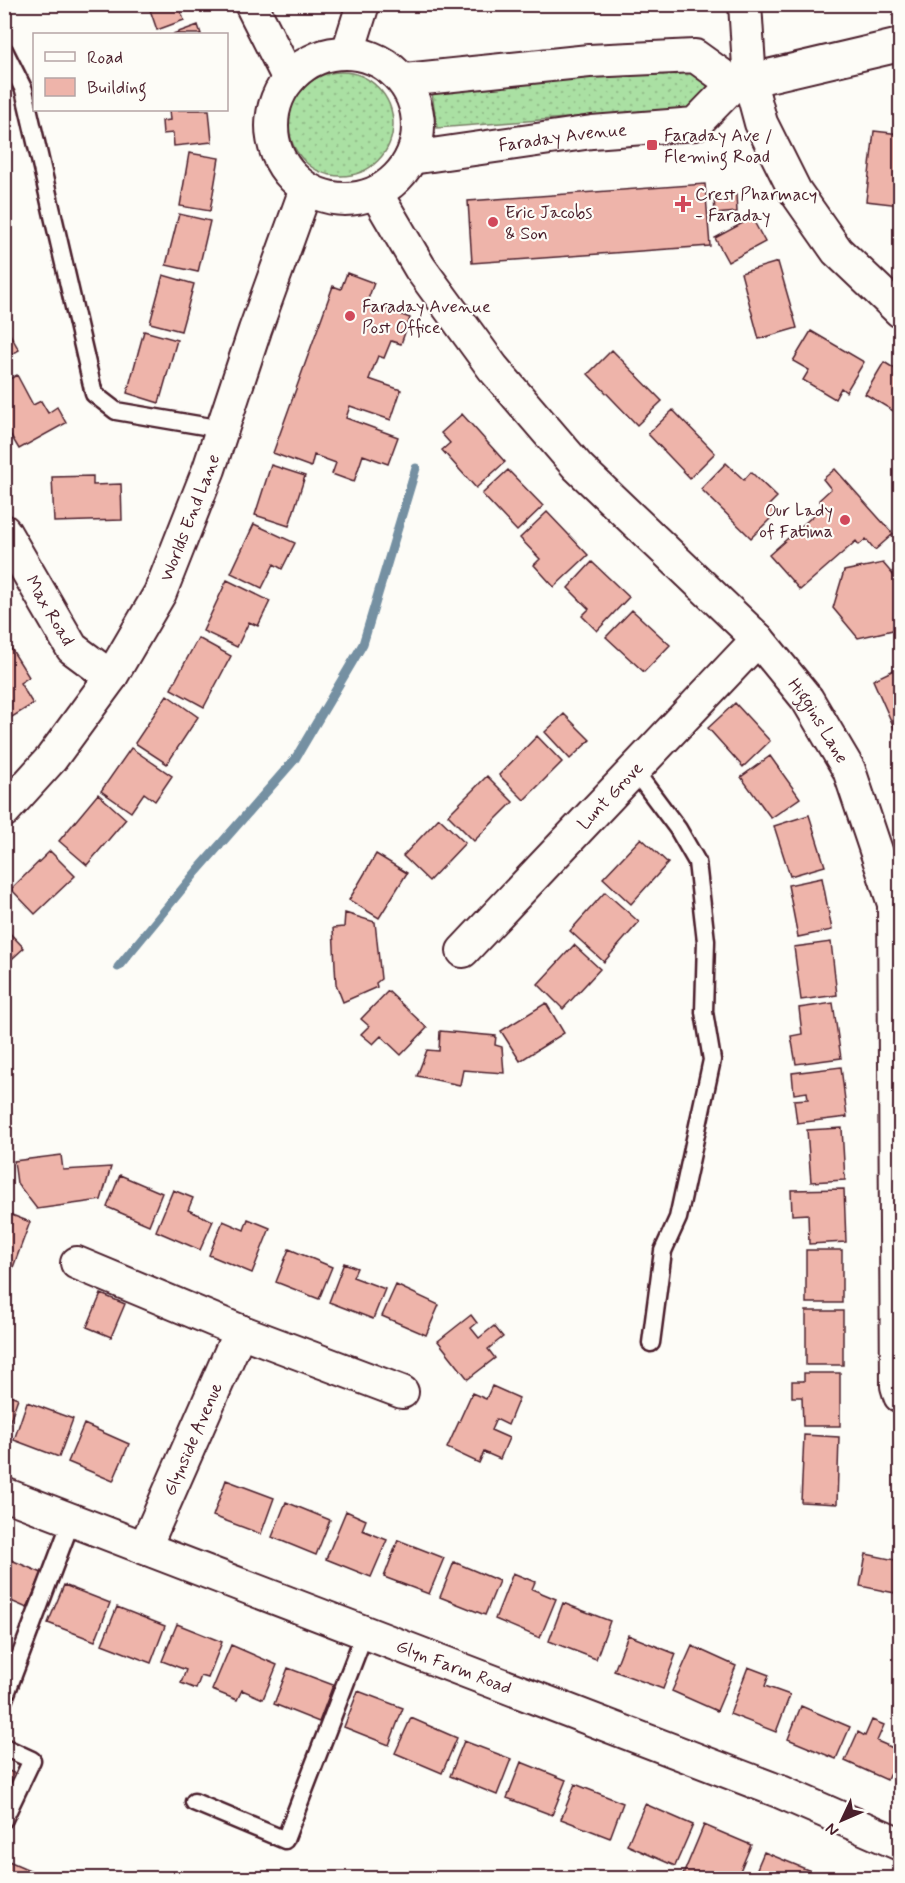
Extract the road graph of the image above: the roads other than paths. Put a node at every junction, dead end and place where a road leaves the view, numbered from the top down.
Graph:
1 (251, 4) edge
2 (363, 4) edge
3 (746, 4) edge
4 (900, 45) edge
5 (4, 50) edge
6 (348, 52) junction
7 (289, 79) junction
8 (405, 80) junction
9 (742, 83) junction
10 (411, 158) junction
11 (306, 189) junction
12 (376, 193) junction
13 (900, 311) edge
14 (222, 429) junction
15 (4, 531) edge
16 (758, 639) junction
17 (111, 677) junction
18 (634, 770) junction
19 (4, 811) edge
20 (897, 903) edge
21 (463, 951) dead end
22 (77, 1263) dead end
23 (240, 1331) junction
24 (651, 1343) dead end
25 (402, 1392) dead end
26 (900, 1396) edge
27 (4, 1494) edge
28 (72, 1520) junction
29 (146, 1547) junction
30 (365, 1632) junction
31 (4, 1699) edge
32 (4, 1747) edge
33 (194, 1802) dead end
34 (4, 1819) edge
35 (900, 1844) edge

1 - 7 street
2 - 6 street
3 - 9 street
4 - 9 street
5 - 14 lane
6 - 7 street
6 - 8 street
7 - 11 street
8 - 9 street
8 - 10 street
9 - 10 street, Faraday Avenue
9 - 13 street
10 - 12 street
11 - 12 street
11 - 14 street, Worlds End Lane
12 - 16 street, Higgins Lane
14 - 17 street, Worlds End Lane
15 - 17 street, Max Road
16 - 18 street, Lunt Grove
16 - 20 street, Higgins Lane
17 - 19 street, Worlds End Lane
18 - 21 street, Lunt Grove
18 - 24 lane
20 - 26 street, Higgins Lane
22 - 23 street
23 - 25 street
23 - 29 street, Glynside Avenue
27 - 28 street, Glyn Farm Road
28 - 29 street, Glyn Farm Road
28 - 31 lane
29 - 30 street, Glyn Farm Road
30 - 33 lane
30 - 35 street, Glyn Farm Road
32 - 34 lane

